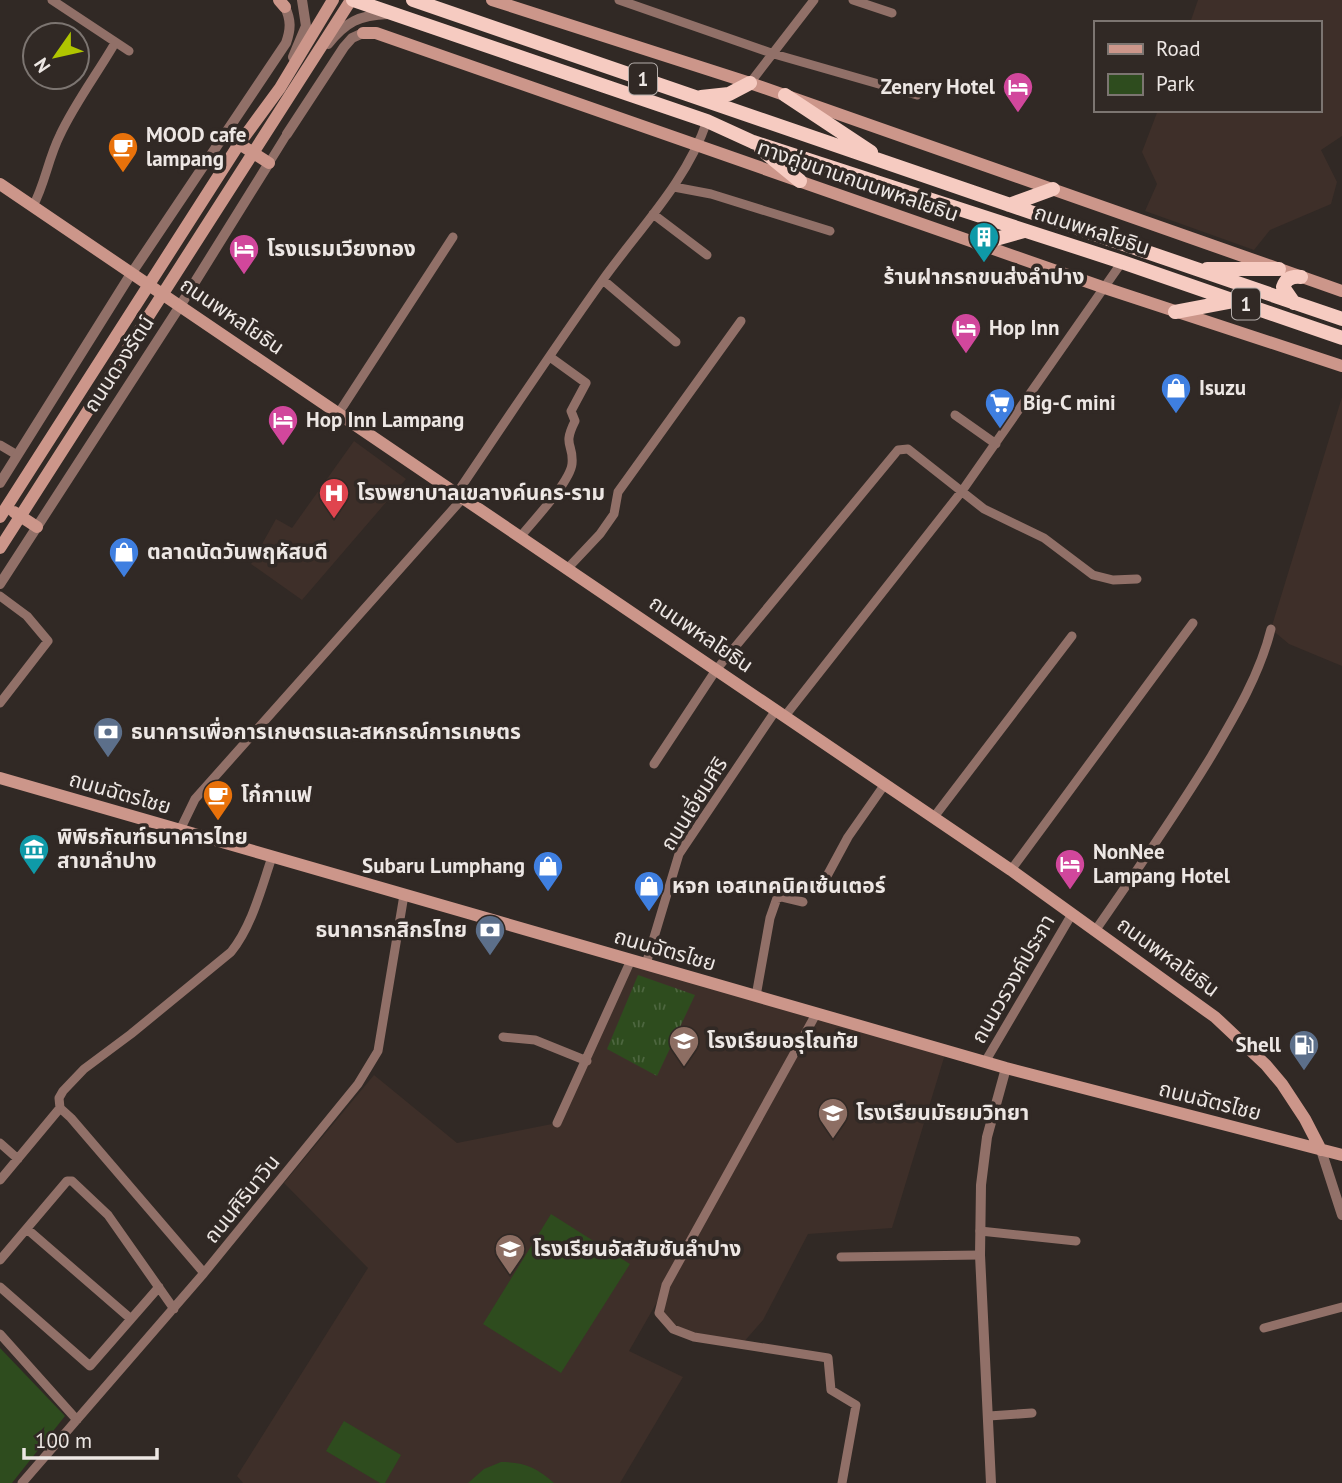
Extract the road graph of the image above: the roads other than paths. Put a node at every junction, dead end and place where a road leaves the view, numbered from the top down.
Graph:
1 (51, 0) edge
2 (302, 0) edge
3 (333, 0) edge
4 (352, 0) edge
5 (619, 0) edge
6 (814, 0) edge
7 (853, 0) edge
8 (419, 1) edge
9 (498, 1) edge
10 (282, 3) edge
11 (892, 13) dead end
12 (395, 14) junction
13 (363, 33) joint
14 (116, 43) junction
15 (129, 51) dead end
16 (774, 54) junction
17 (312, 63) junction
18 (750, 83) junction
19 (280, 88) junction
20 (785, 95) junction
21 (917, 95) dead end
22 (696, 97) junction
23 (708, 121) junction
24 (224, 134) junction
25 (287, 134) joint
26 (752, 142) junction
27 (239, 144) junction
28 (699, 145) junction
29 (254, 153) junction
30 (268, 163) junction
31 (889, 163) junction
32 (800, 181) junction
33 (0, 184) edge
34 (674, 187) junction
35 (1053, 189) junction
36 (1009, 205) junction
37 (33, 206) junction
38 (653, 214) junction
39 (1025, 230) junction
40 (830, 231) dead end
41 (453, 237) dead end
42 (978, 244) junction
43 (1127, 246) junction
44 (708, 255) dead end
45 (1122, 262) junction
46 (1195, 269) junction
47 (1279, 269) junction
48 (131, 273) junction
49 (1301, 276) junction
50 (603, 280) junction
51 (148, 284) junction
52 (1105, 288) junction
53 (1342, 291) edge
54 (163, 295) junction
55 (1235, 300) junction
56 (1294, 303) junction
57 (180, 306) junction
58 (1181, 314) junction
59 (1342, 319) edge
60 (741, 321) dead end
61 (1342, 338) edge
62 (676, 342) dead end
63 (550, 357) junction
64 (1342, 366) edge
65 (338, 414) junction
66 (955, 415) dead end
67 (996, 444) junction
68 (0, 445) edge
69 (18, 455) junction
70 (0, 483) edge
71 (962, 491) junction
72 (460, 496) junction
73 (2, 509) edge
74 (20, 517) junction
75 (37, 527) junction
76 (521, 536) junction
77 (0, 548) edge
78 (567, 569) junction
79 (1137, 579) dead end
80 (0, 584) edge
81 (0, 596) edge
82 (1193, 623) dead end
83 (1270, 629) dead end
84 (1072, 636) dead end
85 (716, 670) junction
86 (0, 704) edge
87 (780, 713) junction
88 (654, 764) dead end
89 (0, 778) edge
90 (885, 784) junction
91 (934, 817) junction
92 (180, 830) junction
93 (272, 857) junction
94 (1011, 870) junction
95 (821, 887) dead end
96 (404, 895) junction
97 (803, 902) dead end
98 (1072, 914) junction
99 (1096, 931) junction
100 (631, 960) junction
101 (646, 964) junction
102 (755, 996) junction
103 (816, 1014) junction
104 (503, 1037) dead end
105 (587, 1061) junction
106 (985, 1062) junction
107 (1006, 1068) junction
108 (60, 1108) junction
109 (557, 1123) dead end
110 (0, 1143) edge
111 (1321, 1150) junction
112 (1342, 1155) edge
113 (18, 1159) junction
114 (0, 1180) edge
115 (1342, 1215) edge
116 (27, 1229) junction
117 (980, 1231) junction
118 (1076, 1241) dead end
119 (980, 1255) junction
120 (841, 1257) dead end
121 (0, 1260) edge
122 (204, 1273) junction
123 (0, 1287) edge
124 (159, 1287) junction
125 (1342, 1307) edge
126 (174, 1309) junction
127 (131, 1319) junction
128 (1264, 1328) dead end
129 (0, 1334) edge
130 (1032, 1413) dead end
131 (989, 1416) junction
132 (77, 1420) junction
133 (22, 1483) edge
134 (842, 1483) edge
135 (991, 1483) edge

1 - 14 street
2 - 19 street
3 - 19 main road
4 - 12 highway, ถนนพหลโยธิน / 1
4 - 17 main road
5 - 16 street
6 - 16 street
7 - 11 street
8 - 22 highway, ถนนพหลโยธิน / 1
9 - 18 main road, 1
10 - 24 street
12 - 17 street
12 - 23 highway, ถนนพหลโยธิน / 1
13 - 25 street
13 - 28 main road, ทางคู่ขนานถนนพหลโยธิน / 1
14 - 15 street
14 - 37 street
16 - 18 street
16 - 21 street
17 - 29 main road
18 - 20 main road, 1
18 - 22 highway
19 - 27 main road
20 - 31 highway
20 - 35 main road, 1
22 - 31 highway, ถนนพหลโยธิน / 1
23 - 26 highway, ถนนพหลโยธิน / 1
23 - 28 street
24 - 27 main road
24 - 48 street
25 - 30 street
26 - 32 highway
26 - 39 highway, ถนนพหลโยธิน / 1
27 - 29 main road
27 - 51 main road
28 - 32 main road, ทางคู่ขนานถนนพหลโยธิน / 1
28 - 34 street
29 - 30 main road
29 - 54 main road
30 - 57 street, ถนนดวงรัตน์
31 - 36 highway, ถนนพหลโยธิน / 1
32 - 42 main road, ทางคู่ขนานถนนพหลโยธิน / 1
33 - 37 main road, ถนนพหลโยธิน
34 - 38 street
34 - 40 street
35 - 36 highway
35 - 47 main road, 1
36 - 43 highway, ถนนพหลโยธิน / 1
37 - 48 main road, ถนนพหลโยธิน
38 - 44 street
38 - 50 street
39 - 42 highway
39 - 45 highway, ถนนพหลโยธิน / 1
41 - 65 street
42 - 52 main road, ทางคู่ขนานถนนพหลโยธิน / 1
43 - 45 highway
43 - 46 highway, ถนนพหลโยธิน / 1
45 - 52 street, ถนนเอี่ยมศิริ
45 - 55 highway, ถนนพหลโยธิน / 1
46 - 47 highway
46 - 56 highway, ถนนพหลโยธิน / 1
47 - 49 main road, 1
48 - 51 main road, ถนนพหลโยธิน
48 - 69 street
49 - 53 main road, 1
49 - 56 highway
50 - 62 street
50 - 63 street
51 - 54 main road, ถนนพหลโยธิน
51 - 73 main road
52 - 58 main road, ทางคู่ขนานถนนพหลโยธิน / 1
52 - 67 street, ถนนเอี่ยมศิริ
54 - 57 main road, ถนนพหลโยธิน
54 - 74 main road
55 - 58 highway
55 - 61 highway, ถนนพหลโยธิน / 1
56 - 59 highway, ถนนพหลโยธิน / 1
57 - 65 main road, ถนนพหลโยธิน
57 - 75 street, ถนนดวงรัตน์
58 - 64 main road, ทางคู่ขนานถนนพหลโยธิน / 1
60 - 78 street
63 - 72 street
63 - 76 street
65 - 72 main road, ถนนพหลโยธิน
66 - 67 street
67 - 71 street, ถนนเอี่ยมศิริ
68 - 69 street
69 - 70 street
71 - 79 street
71 - 85 street
71 - 87 street, ถนนเอี่ยมศิริ
72 - 76 main road, ถนนพหลโยธิน
72 - 92 street
73 - 74 main road
74 - 75 main road
74 - 77 main road
75 - 80 street, ถนนดวงรัตน์
76 - 78 main road, ถนนพหลโยธิน
78 - 85 main road, ถนนพหลโยธิน
81 - 86 street
82 - 94 street
83 - 99 street
84 - 91 street
85 - 87 main road, ถนนพหลโยธิน
85 - 88 street
87 - 90 main road, ถนนพหลโยธิน
87 - 101 street, ถนนเอี่ยมศิริ
89 - 92 main road, ถนนฉัตรไชย
90 - 91 main road, ถนนพหลโยธิน
90 - 95 street
91 - 94 main road, ถนนพหลโยธิน
92 - 93 main road, ถนนฉัตรไชย
93 - 96 main road, ถนนฉัตรไชย
93 - 108 street
94 - 98 main road, ถนนพหลโยธิน
96 - 100 main road, ถนนฉัตรไชย
96 - 122 street, ถนนศิรินาวิน
97 - 102 street
98 - 99 main road, ถนนพหลโยธิน
98 - 106 street, ถนนวรวงค์ประภา
99 - 111 main road, ถนนพหลโยธิน
100 - 101 main road, ถนนฉัตรไชย
100 - 105 street
101 - 102 main road, ถนนฉัตรไชย
102 - 103 main road, ถนนฉัตรไชย
103 - 106 main road, ถนนฉัตรไชย
103 - 134 street
104 - 105 street
105 - 109 street
106 - 107 main road, ถนนฉัตรไชย
107 - 111 main road, ถนนฉัตรไชย
107 - 117 street
108 - 113 street
108 - 122 street
110 - 113 street
111 - 112 main road
111 - 115 street
113 - 114 street
116 - 121 street
116 - 124 street
116 - 127 street
117 - 118 street
117 - 119 street
119 - 120 street
119 - 131 street
122 - 126 street, ถนนศิรินาวิน
123 - 127 street
124 - 126 street
124 - 127 street
125 - 128 street
126 - 132 street, ถนนศิรินาวิน
129 - 132 street
130 - 131 street
131 - 135 street
132 - 133 street, ถนนศิรินาวิน

